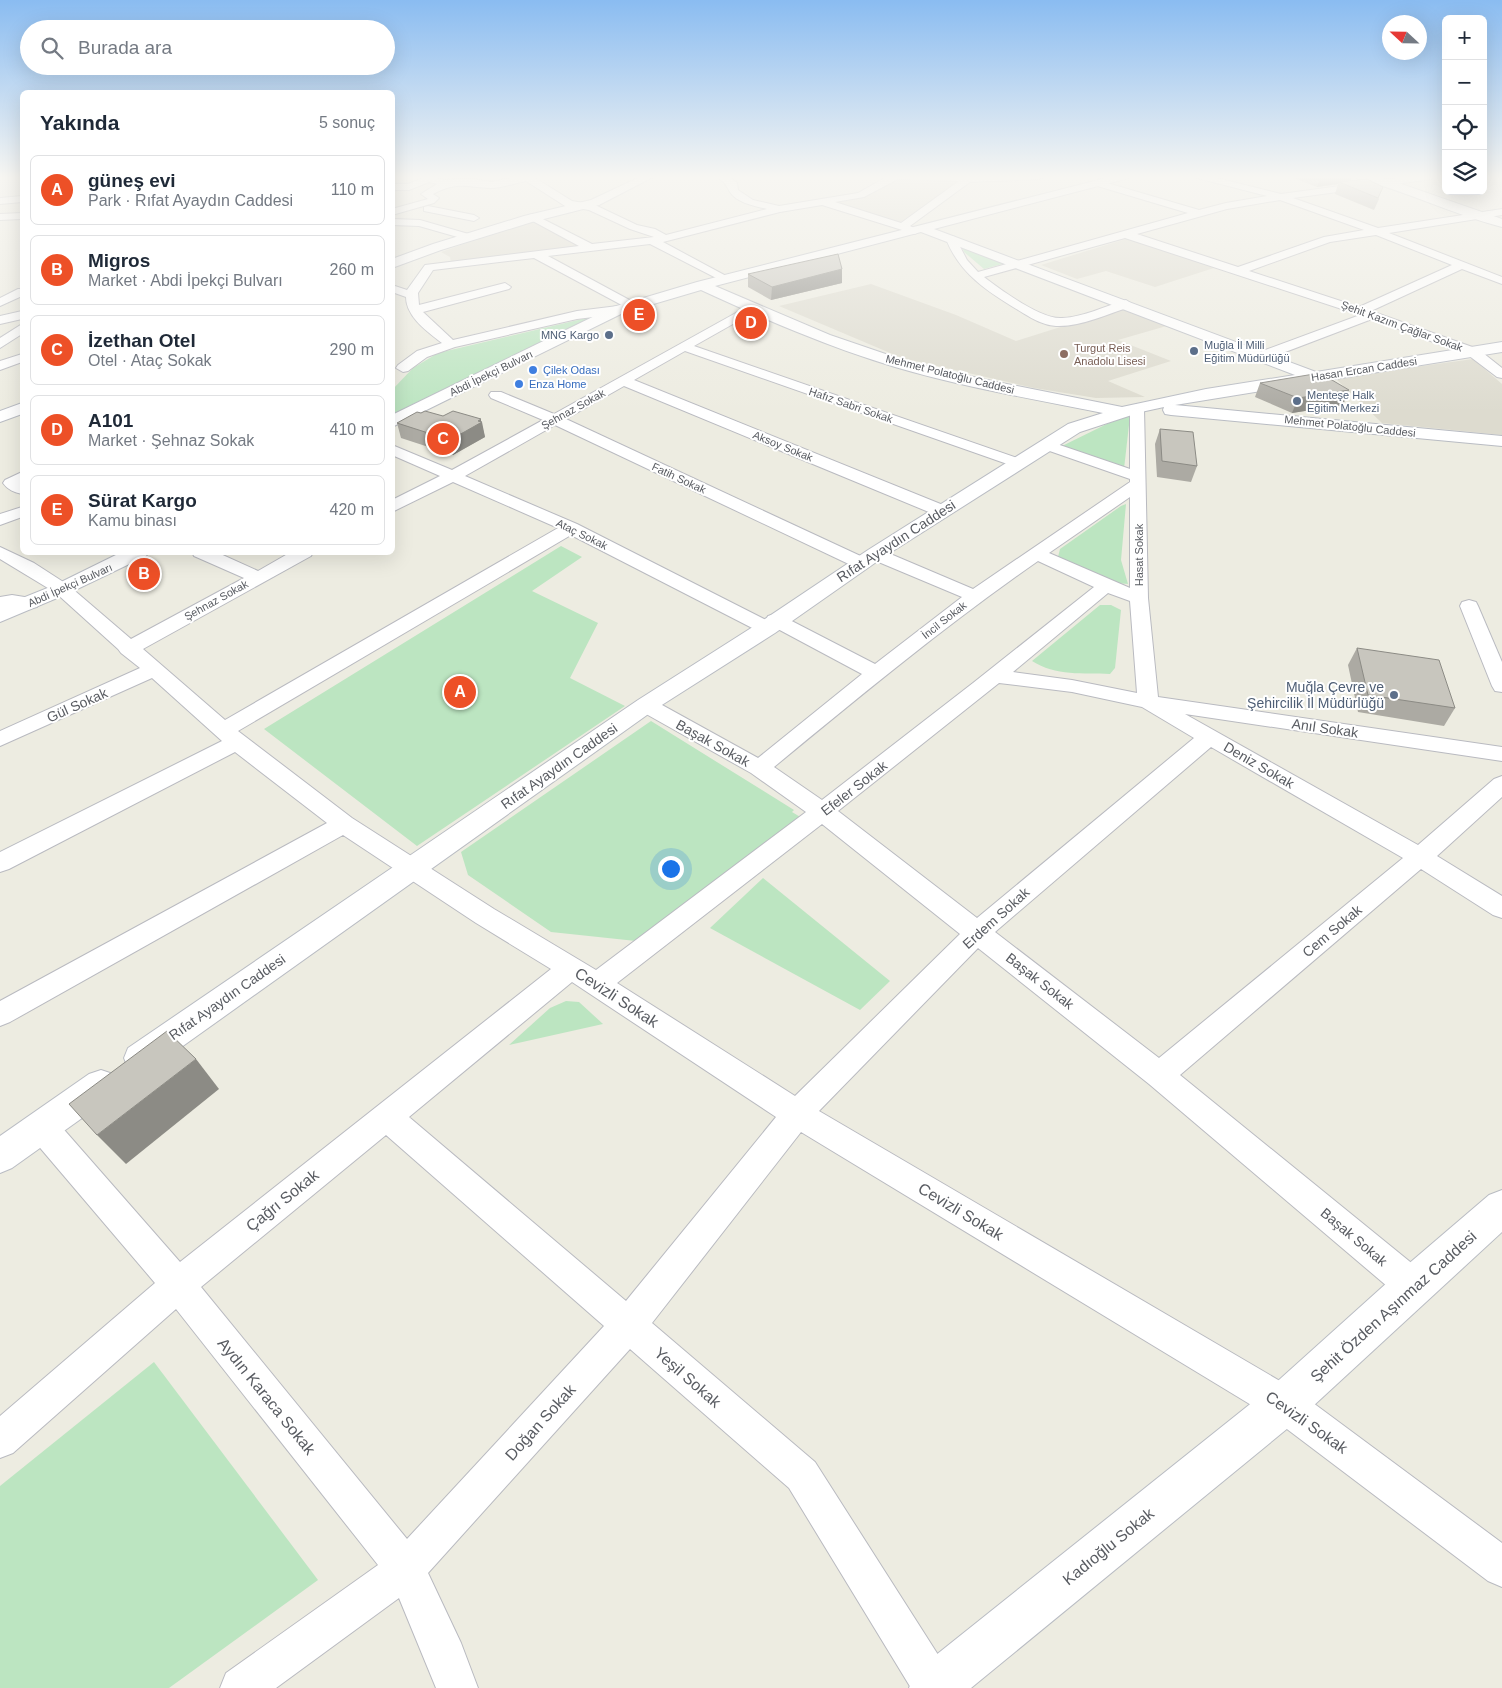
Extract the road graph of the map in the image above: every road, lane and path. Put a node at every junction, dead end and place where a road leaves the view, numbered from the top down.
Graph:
1 (418, 255) edge
2 (530, 255) edge
3 (537, 255) edge
4 (678, 255) edge
5 (821, 255) edge
6 (959, 255) edge
7 (994, 255) edge
8 (1052, 255) edge
9 (1190, 255) edge
10 (1285, 255) edge
11 (1436, 255) edge
12 (395, 263) edge
13 (1019, 264) junction
14 (1462, 265) junction
15 (1240, 271) junction
16 (976, 276) junction
17 (724, 279) junction
18 (1502, 281) edge
19 (702, 285) junction
20 (505, 287) dead end
21 (395, 289) edge
22 (20, 293) edge
23 (411, 295) junction
24 (0, 302) edge
25 (1126, 304) junction
26 (625, 308) junction
27 (752, 308) junction
28 (414, 310) junction
29 (1366, 313) junction
30 (20, 315) edge
31 (445, 319) dead end
32 (0, 320) edge
33 (426, 324) junction
34 (20, 329) edge
35 (0, 344) edge
36 (451, 344) junction
37 (685, 347) junction
38 (1502, 347) edge
39 (1473, 352) junction
40 (1262, 356) junction
41 (20, 359) edge
42 (401, 365) edge
43 (0, 366) edge
44 (1502, 374) edge
45 (1317, 377) junction
46 (624, 381) junction
47 (496, 395) dead end
48 (1129, 410) junction
49 (553, 419) junction
50 (395, 421) edge
51 (1502, 441) edge
52 (1046, 445) junction
53 (395, 450) edge
54 (1018, 464) junction
55 (454, 475) junction
56 (20, 478) edge
57 (1138, 481) junction
58 (20, 489) edge
59 (395, 505) edge
60 (942, 512) junction
61 (20, 513) edge
62 (0, 520) edge
63 (570, 528) junction
64 (0, 552) edge
65 (1038, 554) junction
66 (133, 555) edge
67 (207, 555) edge
68 (299, 555) edge
69 (868, 558) junction
70 (257, 577) junction
71 (1106, 586) junction
72 (62, 590) junction
73 (975, 596) junction
74 (1139, 598) junction
75 (30, 603) junction
76 (0, 604) edge
77 (1469, 606) dead end
78 (0, 615) edge
79 (771, 624) junction
80 (128, 649) junction
81 (153, 670) junction
82 (876, 673) junction
83 (997, 676) junction
84 (1502, 686) edge
85 (1148, 702) junction
86 (646, 706) junction
87 (231, 736) junction
88 (1209, 737) junction
89 (0, 739) edge
90 (1502, 754) edge
91 (759, 768) junction
92 (1502, 784) edge
93 (823, 812) junction
94 (344, 824) junction
95 (1420, 857) junction
96 (0, 863) edge
97 (411, 869) junction
98 (1502, 908) edge
99 (978, 932) junction
100 (571, 968) junction
101 (597, 984) junction
102 (0, 1014) edge
103 (1159, 1075) junction
104 (797, 1114) junction
105 (386, 1116) junction
106 (41, 1126) junction
107 (0, 1156) edge
108 (1502, 1208) edge
109 (178, 1285) junction
110 (1413, 1286) junction
111 (628, 1326) junction
112 (1284, 1404) junction
113 (0, 1440) edge
114 (1502, 1566) edge
115 (406, 1569) junction
116 (241, 1688) edge
117 (457, 1688) edge
118 (933, 1688) edge

1 - 12 street
2 - 23 street
3 - 26 street
4 - 17 street
5 - 17 street, Abdi İpekçi Bulvarı
6 - 16 street
7 - 13 street
8 - 13 street
9 - 15 street, Şehit Kazım Çağlar Sokak
10 - 15 street
11 - 14 street
13 - 16 street
13 - 25 street
14 - 18 street
14 - 29 street
15 - 29 street, Şehit Kazım Çağlar Sokak
16 - 25 street
17 - 19 street, Abdi İpekçi Bulvarı
19 - 26 street, Abdi İpekçi Bulvarı
19 - 27 street, Mehmet Polatoğlu Caddesi
20 - 28 street
21 - 23 street
22 - 24 street
23 - 28 street
25 - 40 street
26 - 36 street
26 - 50 street, Abdi İpekçi Bulvarı
27 - 37 street, Şehnaz Sokak
27 - 48 street, Mehmet Polatoğlu Caddesi
28 - 33 street
29 - 39 street, Şehit Kazım Çağlar Sokak
29 - 40 street
30 - 32 street
31 - 33 street
33 - 36 street
34 - 35 street
36 - 42 street
37 - 46 street, Şehnaz Sokak
37 - 54 street, Hafız Sabri Sokak
38 - 39 street, Hasan Ercan Caddesi
39 - 44 street, Şehit Kazım Çağlar Sokak
39 - 45 street, Hasan Ercan Caddesi
40 - 45 street
41 - 43 street
45 - 48 street, Hasan Ercan Caddesi
46 - 49 street, Şehnaz Sokak
46 - 60 street, Aksoy Sokak
47 - 49 street, Fatih Sokak
48 - 51 street, Mehmet Polatoğlu Caddesi
48 - 52 street, Rıfat Ayaydın Caddesi
48 - 57 street, Hasat Sokak
49 - 55 street, Şehnaz Sokak
49 - 69 street, Fatih Sokak
52 - 54 street, Rıfat Ayaydın Caddesi
52 - 57 street
53 - 55 street, Ataç Sokak
54 - 60 street, Rıfat Ayaydın Caddesi
55 - 59 street, Şehnaz Sokak
55 - 63 street, Ataç Sokak
56 - 58 street
57 - 65 street, İncil Sokak
57 - 74 street, Hasat Sokak
60 - 69 street, Rıfat Ayaydın Caddesi
61 - 62 street
63 - 79 street, Ataç Sokak
63 - 87 street
64 - 72 street, Cevizli Sokak
65 - 71 street
65 - 73 street, İncil Sokak
66 - 72 street, Abdi İpekçi Bulvarı
67 - 70 street
68 - 70 street, Şehnaz Sokak
69 - 73 street, Fatih Sokak
69 - 79 street, Rıfat Ayaydın Caddesi
70 - 80 street, Şehnaz Sokak
71 - 74 street
71 - 83 street, Efeler Sokak
72 - 75 street, Abdi İpekçi Bulvarı
72 - 80 street, Cevizli Sokak
73 - 82 street, İncil Sokak
74 - 85 street, Hasat Sokak
75 - 76 street
75 - 78 street, Abdi İpekçi Bulvarı
77 - 84 street
79 - 82 street, Ataç Sokak
79 - 86 street, Rıfat Ayaydın Caddesi
80 - 81 street, Cevizli Sokak
81 - 87 street, Cevizli Sokak
81 - 89 street, Gül Sokak
82 - 91 street, İncil Sokak
83 - 85 street, Deniz Sokak
83 - 93 street, Efeler Sokak
85 - 88 street, Deniz Sokak
85 - 90 street, Anıl Sokak
86 - 91 street, Başak Sokak
86 - 97 street, Rıfat Ayaydın Caddesi
87 - 94 street, Cevizli Sokak
87 - 96 street
88 - 95 street, Deniz Sokak
88 - 99 street, Erdem Sokak
91 - 93 street, Başak Sokak
92 - 95 street, Cem Sokak
93 - 99 street, Başak Sokak
93 - 101 street, Efeler Sokak
94 - 97 street, Cevizli Sokak
94 - 102 street
95 - 98 street, Deniz Sokak
95 - 103 street, Cem Sokak
97 - 100 street, Cevizli Sokak
97 - 106 street, Rıfat Ayaydın Caddesi
99 - 103 street, Başak Sokak
99 - 104 street, Erdem Sokak
100 - 101 street, Cevizli Sokak
100 - 105 street, Çağrı Sokak
101 - 104 street, Cevizli Sokak
103 - 110 street, Başak Sokak
104 - 111 street, Doğan Sokak
104 - 112 street, Cevizli Sokak
105 - 109 street, Çağrı Sokak
105 - 111 street, Yeşil Sokak
106 - 107 street, Rıfat Ayaydın Caddesi
106 - 109 street, Aydın Karaca Sokak
108 - 110 street, Şehit Özden Aşınmaz Caddesi
109 - 113 street, Çağrı Sokak
109 - 115 street, Aydın Karaca Sokak
110 - 112 street, Şehit Özden Aşınmaz Caddesi
111 - 115 street, Doğan Sokak
111 - 118 street, Yeşil Sokak
112 - 114 street, Cevizli Sokak
112 - 118 street, Kadıoğlu Sokak
115 - 116 street, Doğan Sokak
115 - 117 street, Aydın Karaca Sokak

